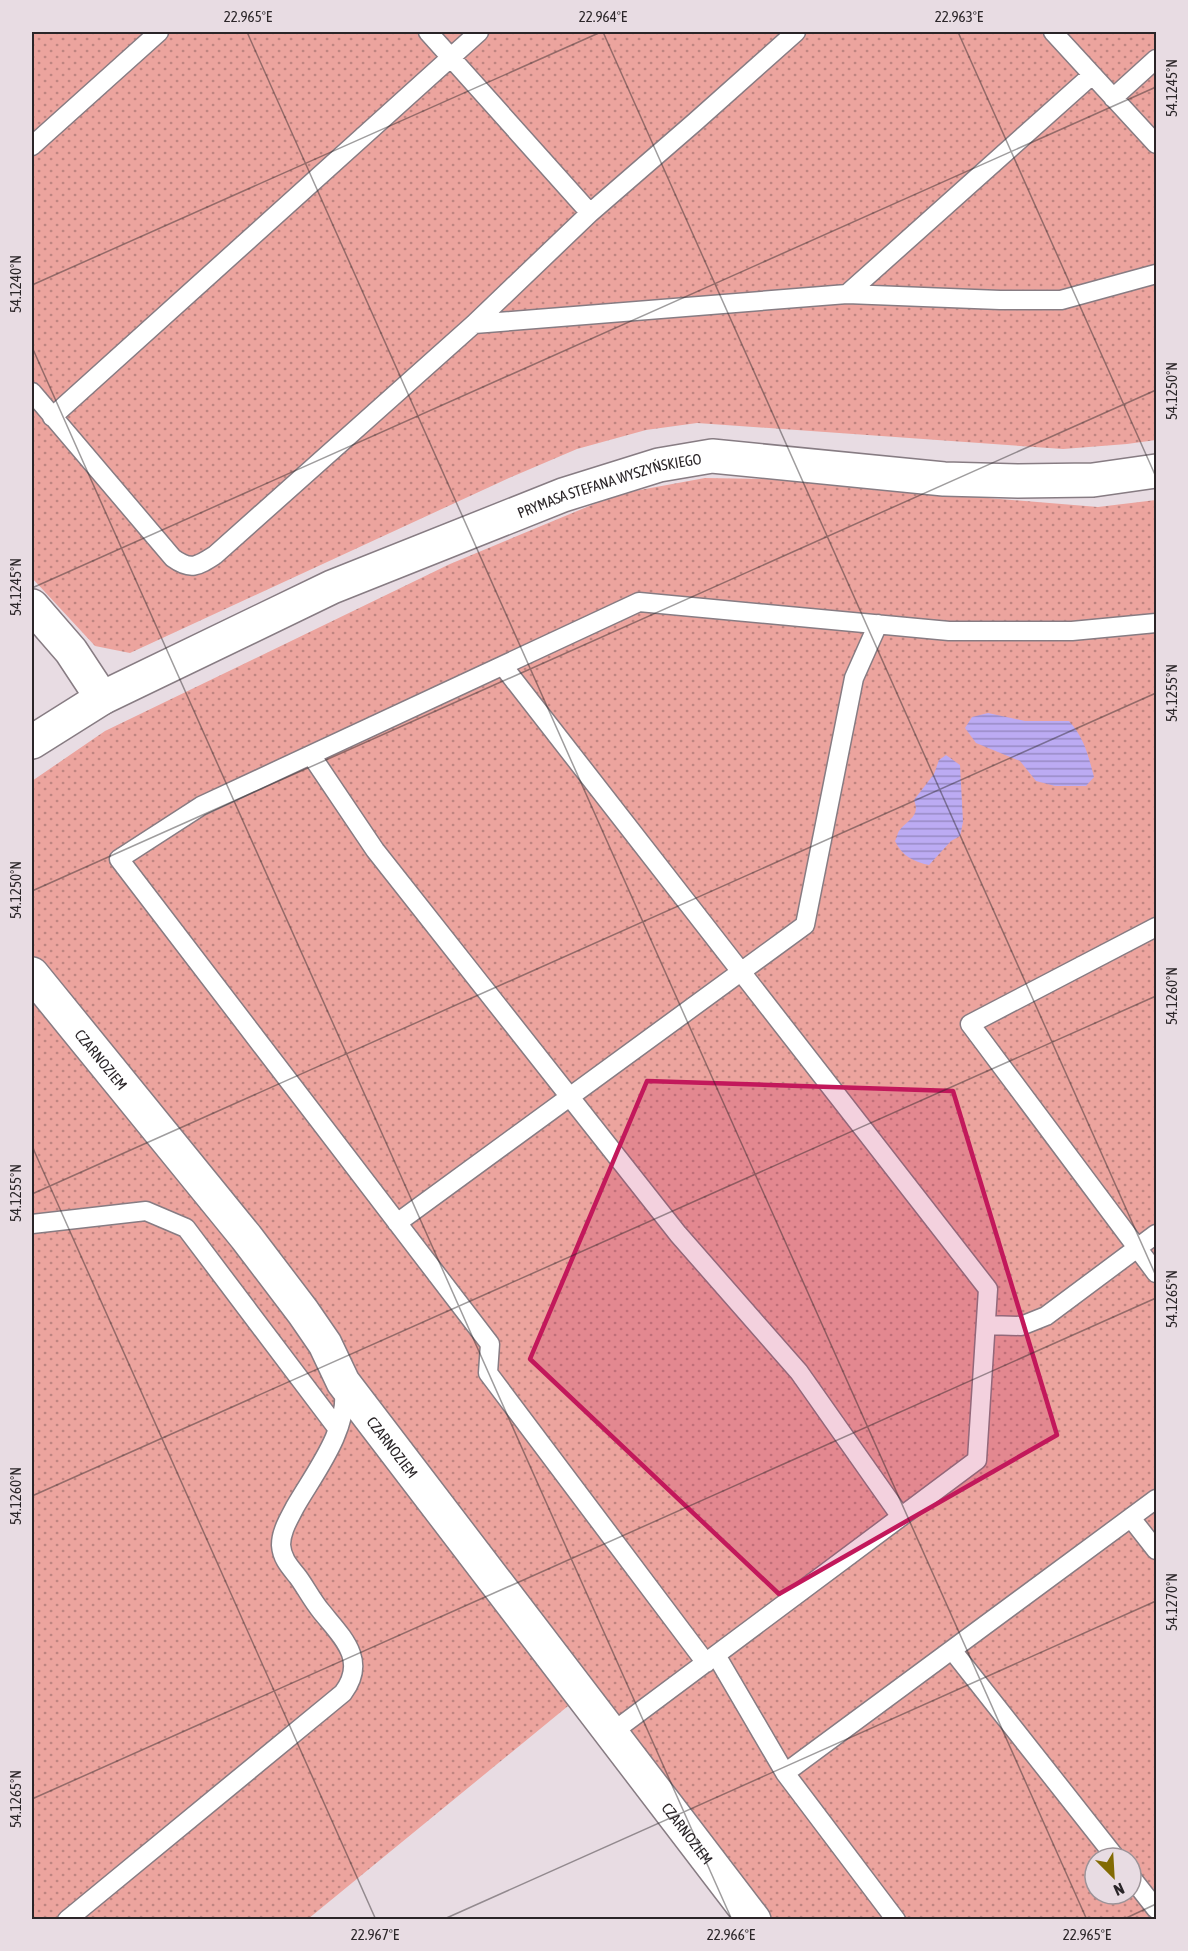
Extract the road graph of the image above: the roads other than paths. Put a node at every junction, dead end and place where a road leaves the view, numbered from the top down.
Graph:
1 (159, 32) edge
2 (428, 32) edge
3 (479, 32) edge
4 (796, 32) edge
5 (1053, 32) edge
6 (450, 57) junction
7 (1156, 59) edge
8 (1092, 75) junction
9 (1113, 98) junction
10 (1156, 144) edge
11 (32, 146) edge
12 (590, 213) junction
13 (1156, 274) edge
14 (847, 294) junction
15 (474, 324) junction
16 (32, 392) edge
17 (52, 417) junction
18 (1156, 471) edge
19 (32, 606) edge
20 (1156, 623) edge
21 (878, 624) junction
22 (503, 666) junction
23 (102, 698) junction
24 (32, 742) edge
25 (311, 755) junction
26 (1156, 927) edge
27 (741, 972) junction
28 (32, 974) edge
29 (570, 1097) junction
30 (397, 1223) junction
31 (32, 1224) edge
32 (1156, 1234) edge
33 (1137, 1248) junction
34 (1156, 1273) edge
35 (986, 1325) junction
36 (343, 1383) junction
37 (337, 1428) junction
38 (1156, 1499) edge
39 (901, 1517) junction
40 (1131, 1518) junction
41 (1156, 1550) edge
42 (952, 1650) junction
43 (711, 1659) junction
44 (610, 1734) junction
45 (785, 1773) junction
46 (1107, 1846) edge
47 (1143, 1893) edge
48 (1156, 1910) edge
49 (67, 1920) edge
50 (754, 1920) edge
51 (896, 1920) edge

1 - 11 lane
2 - 6 lane
3 - 6 lane
4 - 12 lane
5 - 8 lane
6 - 12 lane
6 - 17 lane
7 - 9 lane
8 - 9 lane
8 - 14 lane
9 - 10 lane
12 - 15 lane
13 - 14 lane
14 - 15 lane
15 - 17 lane
16 - 17 lane
18 - 23 street, PRYMASA STEFANA WYSZYŃSKIEGO
19 - 23 street
20 - 21 lane
21 - 22 lane
21 - 27 lane
22 - 25 lane
22 - 27 lane
23 - 24 street
25 - 29 lane
25 - 30 lane
26 - 33 lane
27 - 29 lane
27 - 35 lane
28 - 36 street, CZARNOZIEM
29 - 30 lane
29 - 39 lane
30 - 43 lane
31 - 37 lane
32 - 33 lane
33 - 34 lane
33 - 35 lane
35 - 39 lane
36 - 37 lane
36 - 44 street, CZARNOZIEM
37 - 49 lane
38 - 40 lane
39 - 43 lane
40 - 41 lane
40 - 42 lane
42 - 45 lane
42 - 46 lane
43 - 44 lane
43 - 45 lane
44 - 50 street, CZARNOZIEM
45 - 51 lane
47 - 48 lane

